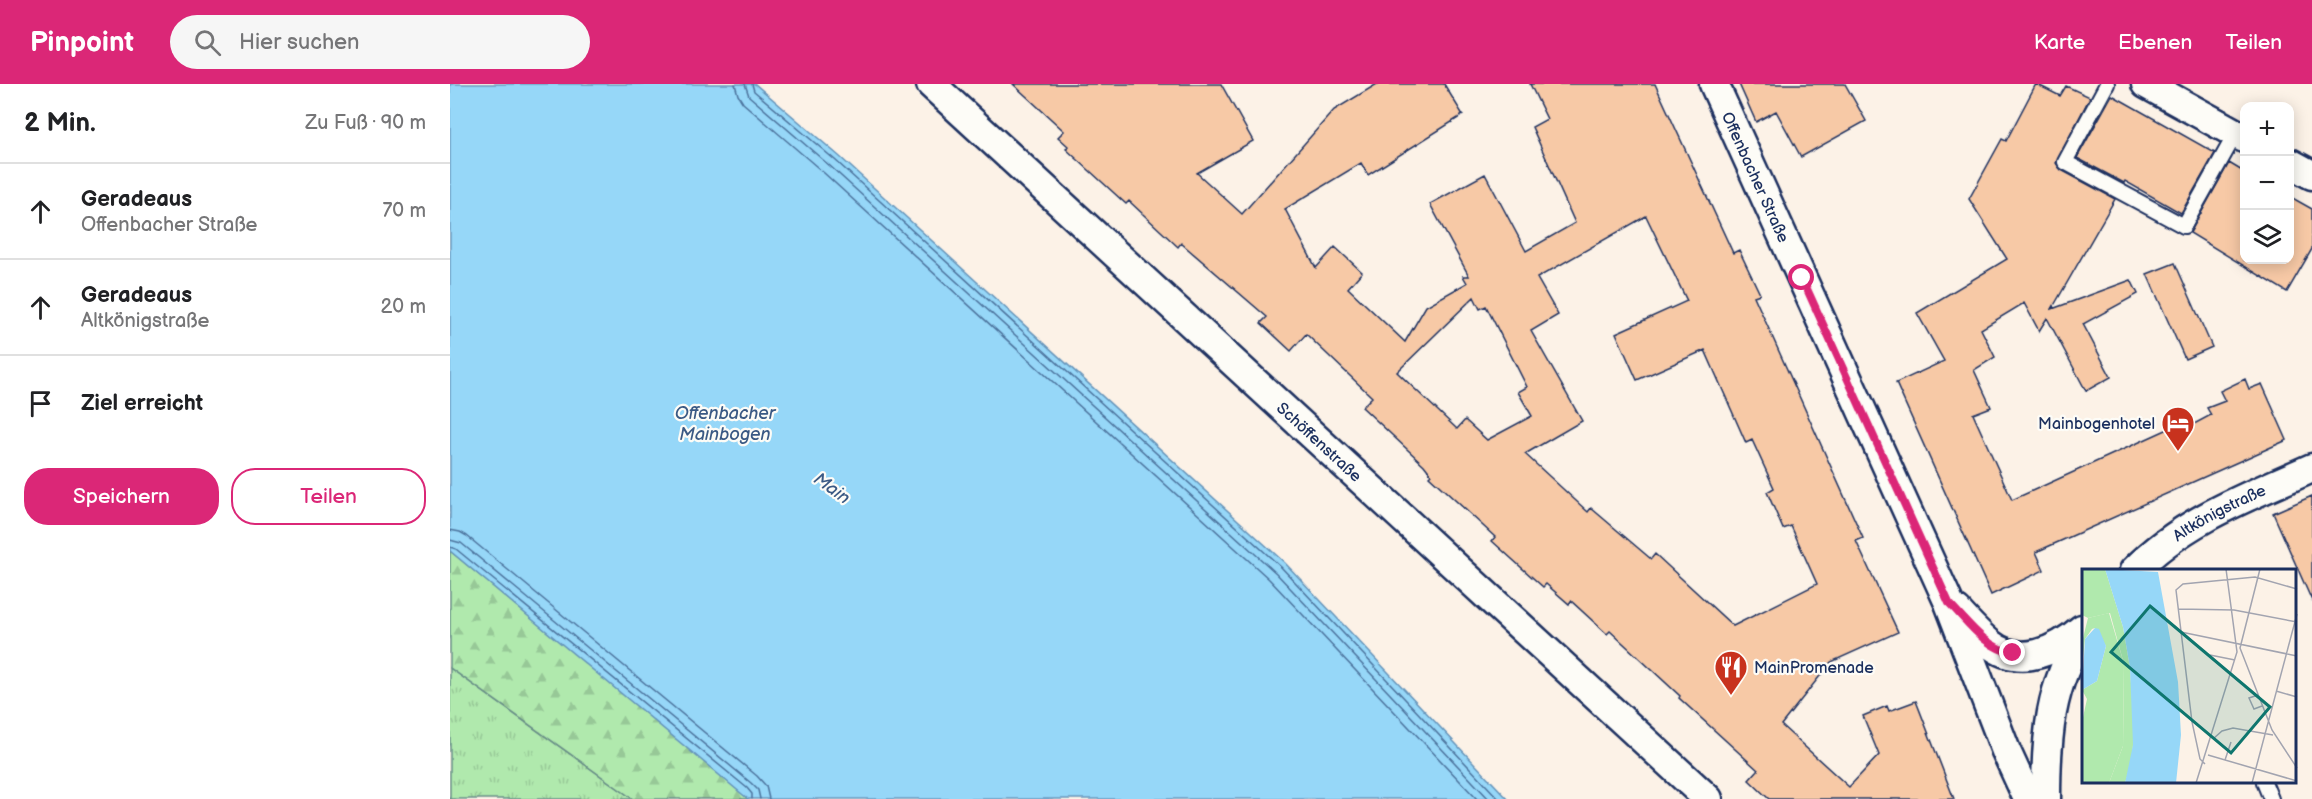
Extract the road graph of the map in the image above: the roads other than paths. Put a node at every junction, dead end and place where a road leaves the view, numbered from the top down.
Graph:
1 (931, 84) edge
2 (1714, 84) edge
3 (2107, 84) edge
4 (2146, 84) edge
5 (2240, 136) edge
6 (2294, 166) edge
7 (2312, 175) edge
8 (2312, 468) edge
9 (2136, 569) edge
10 (1949, 603) junction
11 (2082, 629) edge
12 (2082, 638) edge
13 (2264, 784) edge
14 (1708, 799) edge
15 (2028, 799) edge
16 (2046, 799) edge
17 (2271, 799) edge

1 - 14 street, Schöffenstraße
2 - 10 street, Offenbacher Straße
3 - 5 lane
4 - 5 street
6 - 7 street
8 - 9 street, Altkönigstraße
10 - 11 street
10 - 15 street, Offenbacher Straße
12 - 16 street
13 - 17 lane

